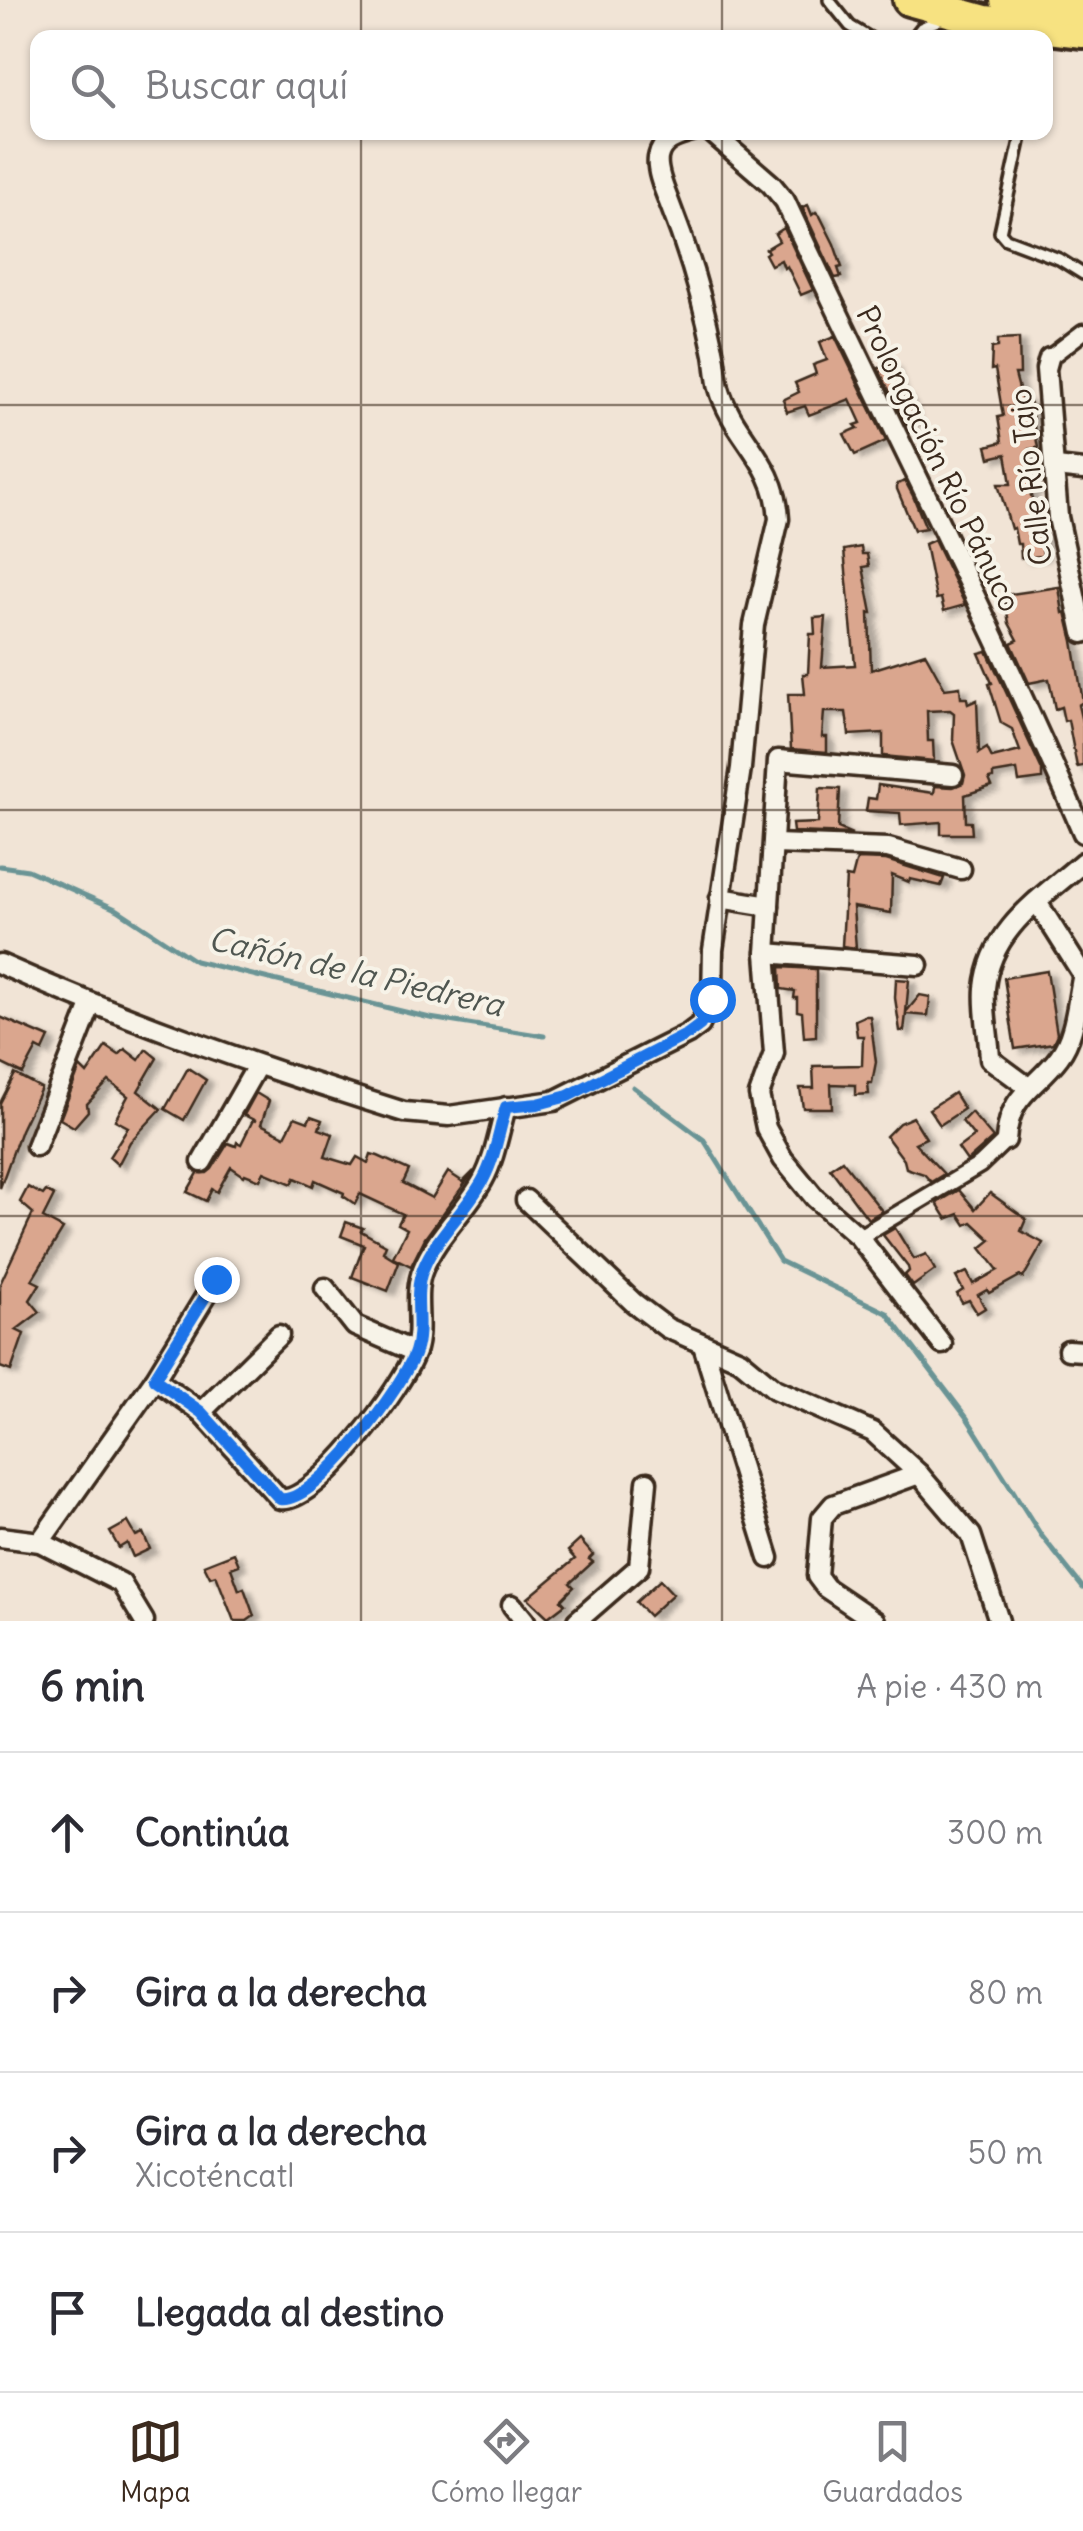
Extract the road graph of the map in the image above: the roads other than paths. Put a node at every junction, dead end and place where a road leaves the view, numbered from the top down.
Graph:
1 (829, 0) edge
2 (909, 0) edge
3 (1006, 0) edge
4 (1083, 10) edge
5 (960, 14) junction
6 (857, 30) edge
7 (921, 30) edge
8 (1083, 32) edge
9 (670, 140) edge
10 (720, 140) edge
11 (1020, 140) edge
12 (1083, 274) edge
13 (1083, 332) edge
14 (1048, 358) joint
15 (1056, 468) junction
16 (1083, 470) edge
17 (1083, 633) edge
18 (741, 768) junction
19 (777, 773) junction
20 (953, 775) dead end
21 (1083, 833) edge
22 (775, 844) junction
23 (1083, 862) edge
24 (962, 869) dead end
25 (720, 898) junction
26 (1038, 902) junction
27 (769, 906) junction
28 (766, 953) junction
29 (0, 964) edge
30 (918, 965) dead end
31 (1083, 975) edge
32 (92, 1005) junction
33 (257, 1066) junction
34 (1028, 1087) junction
35 (506, 1107) junction
36 (1006, 1140) joint
37 (36, 1146) dead end
38 (202, 1162) dead end
39 (526, 1200) dead end
40 (859, 1237) junction
41 (216, 1279) dead end
42 (325, 1288) dead end
43 (279, 1335) dead end
44 (942, 1344) dead end
45 (703, 1345) junction
46 (415, 1352) junction
47 (154, 1379) junction
48 (201, 1412) junction
49 (920, 1474) junction
50 (647, 1482) dead end
51 (0, 1537) edge
52 (40, 1542) junction
53 (769, 1558) dead end
54 (512, 1606) dead end
55 (144, 1621) edge
56 (526, 1621) edge
57 (576, 1621) edge
58 (876, 1621) edge
59 (999, 1621) edge

1 - 6 lane
2 - 5 highway
3 - 4 highway
5 - 7 lane
5 - 8 highway
9 - 18 street
10 - 21 street, Prolongación Río Pánuco
11 - 12 lane
13 - 14 street, Calle Río Tajo
14 - 15 street, Calle Río Tajo
15 - 16 street
15 - 17 street, Calle Río Tajo
18 - 19 street
18 - 25 street
19 - 20 street
19 - 22 street
22 - 24 street
22 - 27 street
23 - 26 street
25 - 27 street
25 - 35 street
26 - 31 street
26 - 34 street
27 - 28 street
28 - 30 street
28 - 40 street
29 - 32 street
31 - 34 street
32 - 33 street
32 - 37 street
33 - 35 street
33 - 38 street
34 - 36 street
35 - 46 street
36 - 40 street
39 - 45 street
40 - 44 street
41 - 47 street
42 - 46 street
43 - 48 street
45 - 49 street
45 - 53 street
46 - 48 street
47 - 48 street
47 - 52 street
49 - 58 street
49 - 59 street
50 - 57 street
51 - 52 street
52 - 55 street
54 - 56 street

